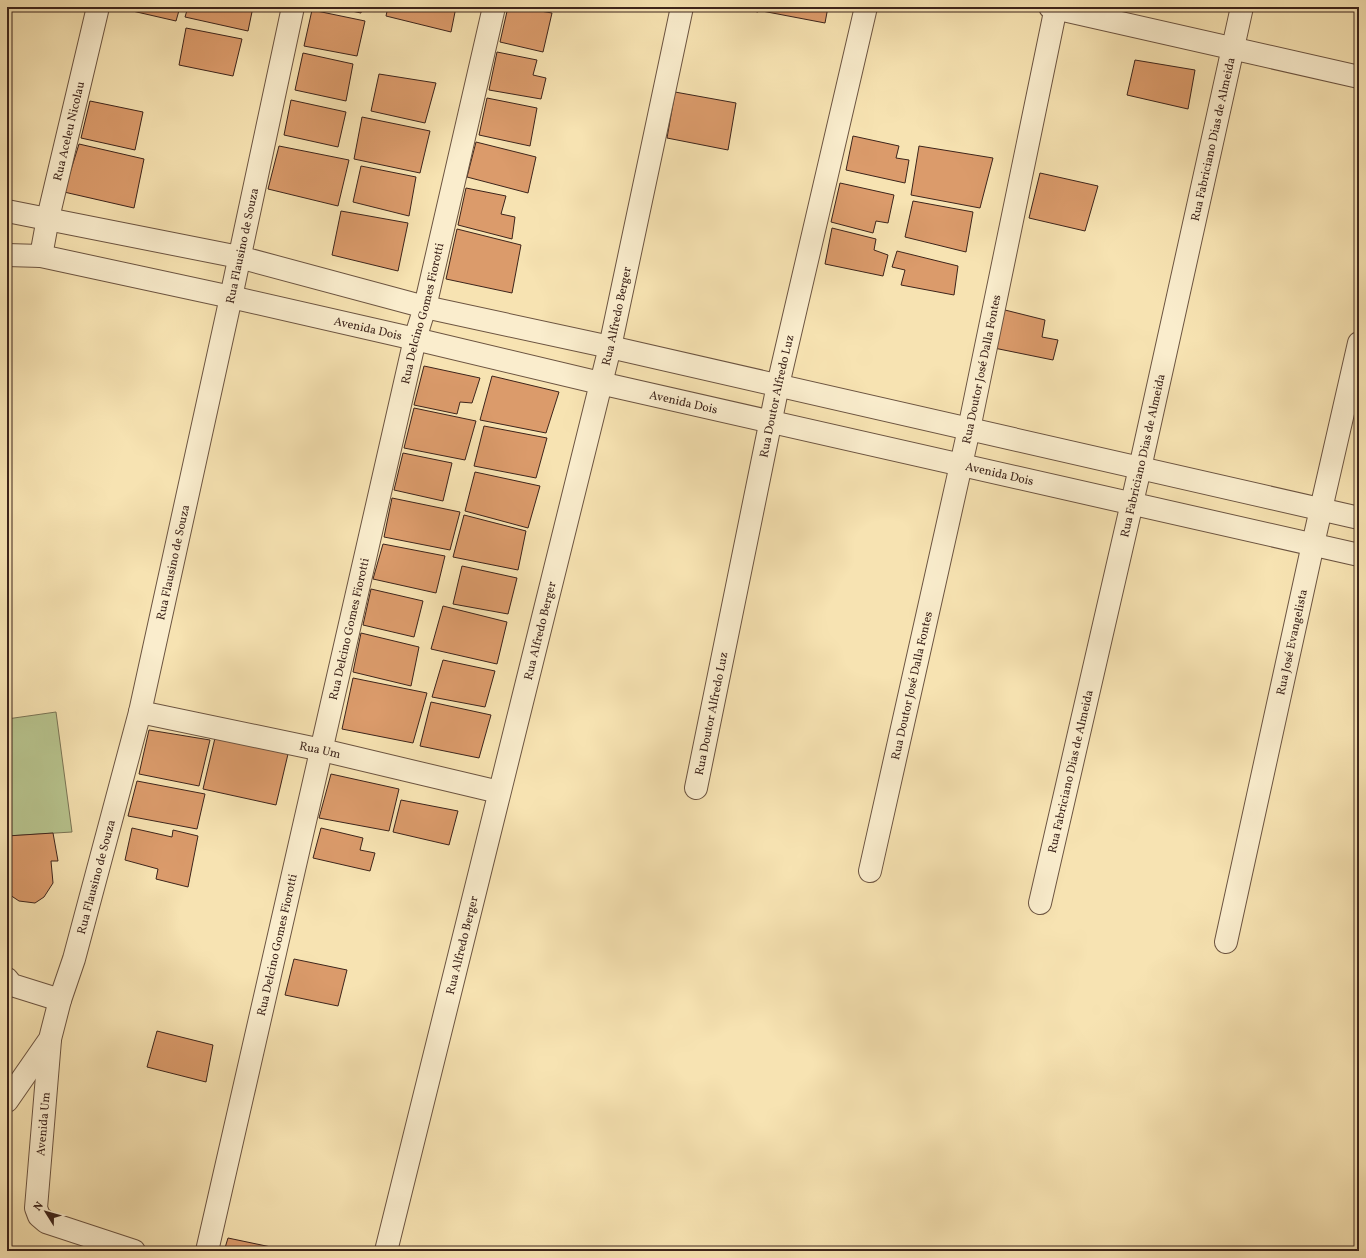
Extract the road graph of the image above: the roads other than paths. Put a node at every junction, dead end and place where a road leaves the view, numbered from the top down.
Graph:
1 (98, 7) edge
2 (293, 7) edge
3 (494, 7) edge
4 (682, 7) edge
5 (866, 7) edge
6 (1054, 7) edge
7 (1242, 7) edge
8 (1232, 48) junction
9 (1359, 77) edge
10 (7, 211) edge
11 (48, 218) junction
12 (7, 255) edge
13 (41, 256) junction
14 (239, 257) junction
15 (231, 297) junction
16 (425, 307) junction
17 (415, 338) junction
18 (1359, 343) edge
19 (610, 347) junction
20 (600, 383) junction
21 (778, 385) junction
22 (771, 422) junction
23 (969, 429) junction
24 (961, 464) junction
25 (1140, 468) junction
26 (1132, 503) junction
27 (1320, 510) junction
28 (1359, 518) edge
29 (1313, 544) junction
30 (1359, 555) edge
31 (140, 712) junction
32 (322, 750) junction
33 (696, 788) dead end
34 (498, 792) junction
35 (870, 871) dead end
36 (1040, 903) dead end
37 (1226, 942) dead end
38 (7, 980) edge
39 (60, 1000) junction
40 (50, 1040) junction
41 (7, 1101) edge
42 (134, 1251) edge
43 (207, 1251) edge
44 (386, 1251) edge

1 - 11 street, Rua Aceleu Nicolau
2 - 14 street, Rua Flausino de Souza
3 - 16 street, Rua Delcino Gomes Fiorotti
4 - 19 street, Rua Alfredo Berger
5 - 21 street, Rua Doutor Alfredo Luz
6 - 8 street
6 - 23 street, Rua Doutor José Dalla Fontes
7 - 8 street, Rua Fabriciano Dias de Almeida
8 - 9 street
8 - 25 street, Rua Fabriciano Dias de Almeida
10 - 11 street
11 - 13 street, Rua Aceleu Nicolau
11 - 14 street
12 - 13 street, Avenida Dois
13 - 15 street, Avenida Dois
14 - 15 street, Rua Flausino de Souza
14 - 16 street
15 - 17 street, Avenida Dois
15 - 31 street, Rua Flausino de Souza
16 - 17 street, Rua Delcino Gomes Fiorotti
16 - 19 street
17 - 20 street, Avenida Dois
17 - 32 street, Rua Delcino Gomes Fiorotti
18 - 27 street, Rua José Evangelista
19 - 20 street, Rua Alfredo Berger
19 - 21 street
20 - 22 street, Avenida Dois
20 - 34 street, Rua Alfredo Berger
21 - 22 street, Rua Doutor Alfredo Luz
21 - 23 street
22 - 24 street, Avenida Dois
22 - 33 street, Rua Doutor Alfredo Luz
23 - 24 street, Rua Doutor José Dalla Fontes
23 - 25 street
24 - 26 street, Avenida Dois
24 - 35 street, Rua Doutor José Dalla Fontes
25 - 26 street, Rua Fabriciano Dias de Almeida
25 - 27 street
26 - 29 street, Avenida Dois
26 - 36 street, Rua Fabriciano Dias de Almeida
27 - 28 street
27 - 29 street, Rua José Evangelista
29 - 30 street, Avenida Dois
29 - 37 street, Rua José Evangelista
31 - 32 street, Rua Um
31 - 39 street, Rua Flausino de Souza
32 - 34 street, Rua Um
32 - 43 street, Rua Delcino Gomes Fiorotti
34 - 44 street, Rua Alfredo Berger
38 - 39 street
39 - 40 street, Rua Flausino de Souza
40 - 41 street, Rua Flausino de Souza
40 - 42 street, Avenida Um

